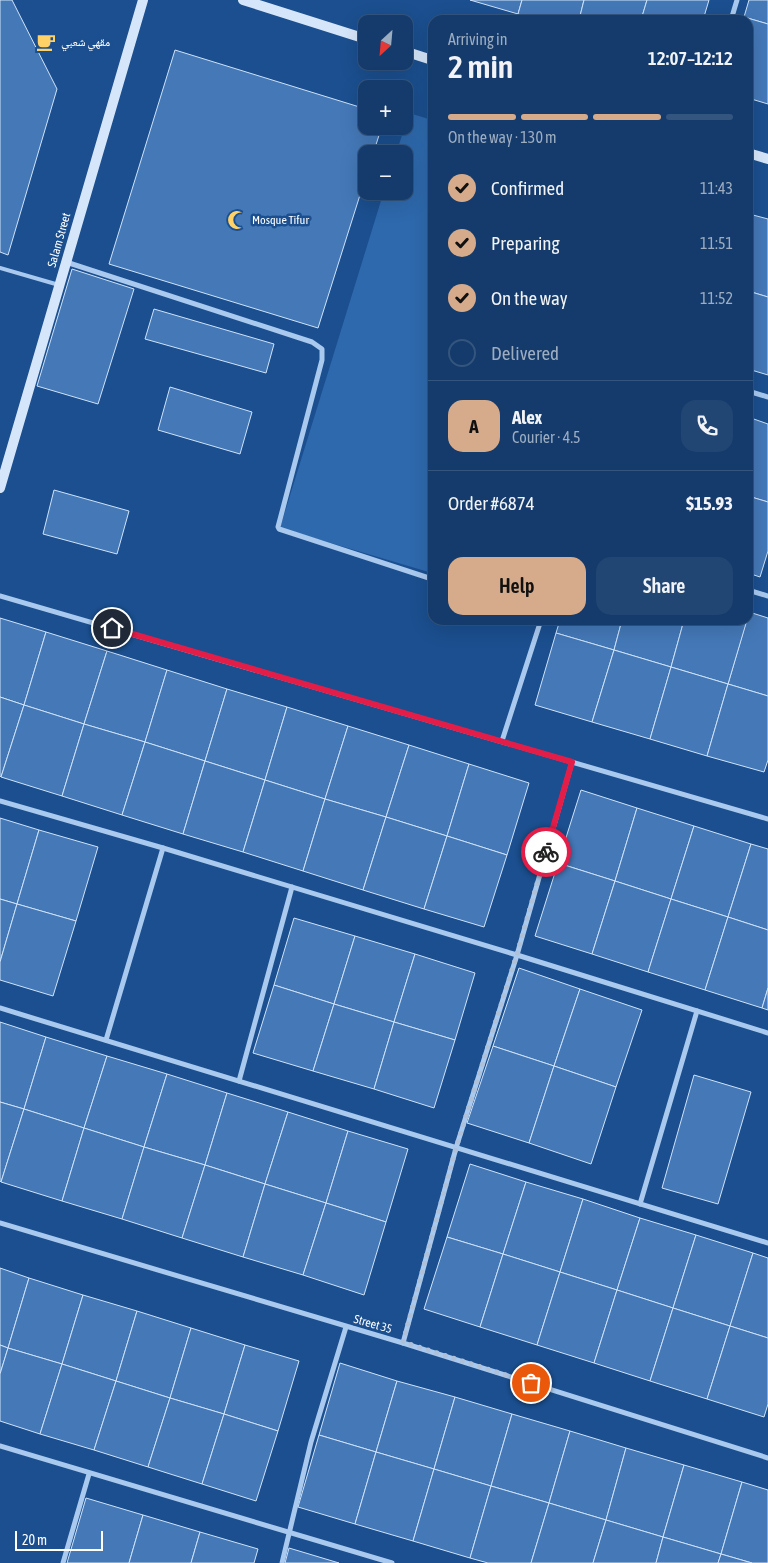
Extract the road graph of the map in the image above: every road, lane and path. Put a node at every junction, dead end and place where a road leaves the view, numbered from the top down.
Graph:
1 (143, 0) edge
2 (243, 0) edge
3 (737, 0) edge
4 (732, 15) edge
5 (358, 36) edge
6 (413, 54) edge
7 (428, 59) edge
8 (753, 154) edge
9 (768, 159) edge
10 (66, 262) junction
11 (0, 268) edge
12 (59, 285) junction
13 (753, 393) edge
14 (768, 397) edge
15 (0, 488) edge
16 (428, 578) edge
17 (753, 592) edge
18 (0, 596) edge
19 (768, 596) edge
20 (540, 625) edge
21 (502, 741) junction
22 (572, 762) junction
23 (0, 801) edge
24 (768, 819) edge
25 (163, 848) junction
26 (292, 887) junction
27 (517, 954) junction
28 (0, 1008) edge
29 (697, 1011) junction
30 (768, 1032) edge
31 (106, 1040) junction
32 (240, 1081) junction
33 (456, 1148) junction
34 (640, 1204) junction
35 (0, 1223) edge
36 (768, 1241) edge
37 (346, 1327) junction
38 (403, 1342) junction
39 (0, 1446) edge
40 (768, 1458) edge
41 (89, 1474) junction
42 (289, 1532) junction
43 (63, 1563) edge
44 (282, 1563) edge
45 (392, 1563) edge

1 - 10 street, Salam Street
2 - 5 street
3 - 4 street
6 - 7 street
8 - 9 street
10 - 12 street, Salam Street
10 - 16 street
11 - 12 lane
12 - 15 street, Salam Street
13 - 14 street
17 - 19 street
18 - 21 street
20 - 21 street
21 - 22 street
22 - 24 street
22 - 27 street
23 - 25 street
25 - 26 street
25 - 31 street
26 - 27 street
26 - 32 street
27 - 29 street
27 - 33 street
28 - 31 street
29 - 30 street
29 - 34 street
31 - 32 street
32 - 33 street
33 - 34 street
33 - 38 street
34 - 36 street
35 - 37 street, Street 35
37 - 38 street, Street 35
37 - 42 street
38 - 40 street, Street 35
39 - 41 street
41 - 42 street
41 - 43 street
42 - 44 street
42 - 45 street

